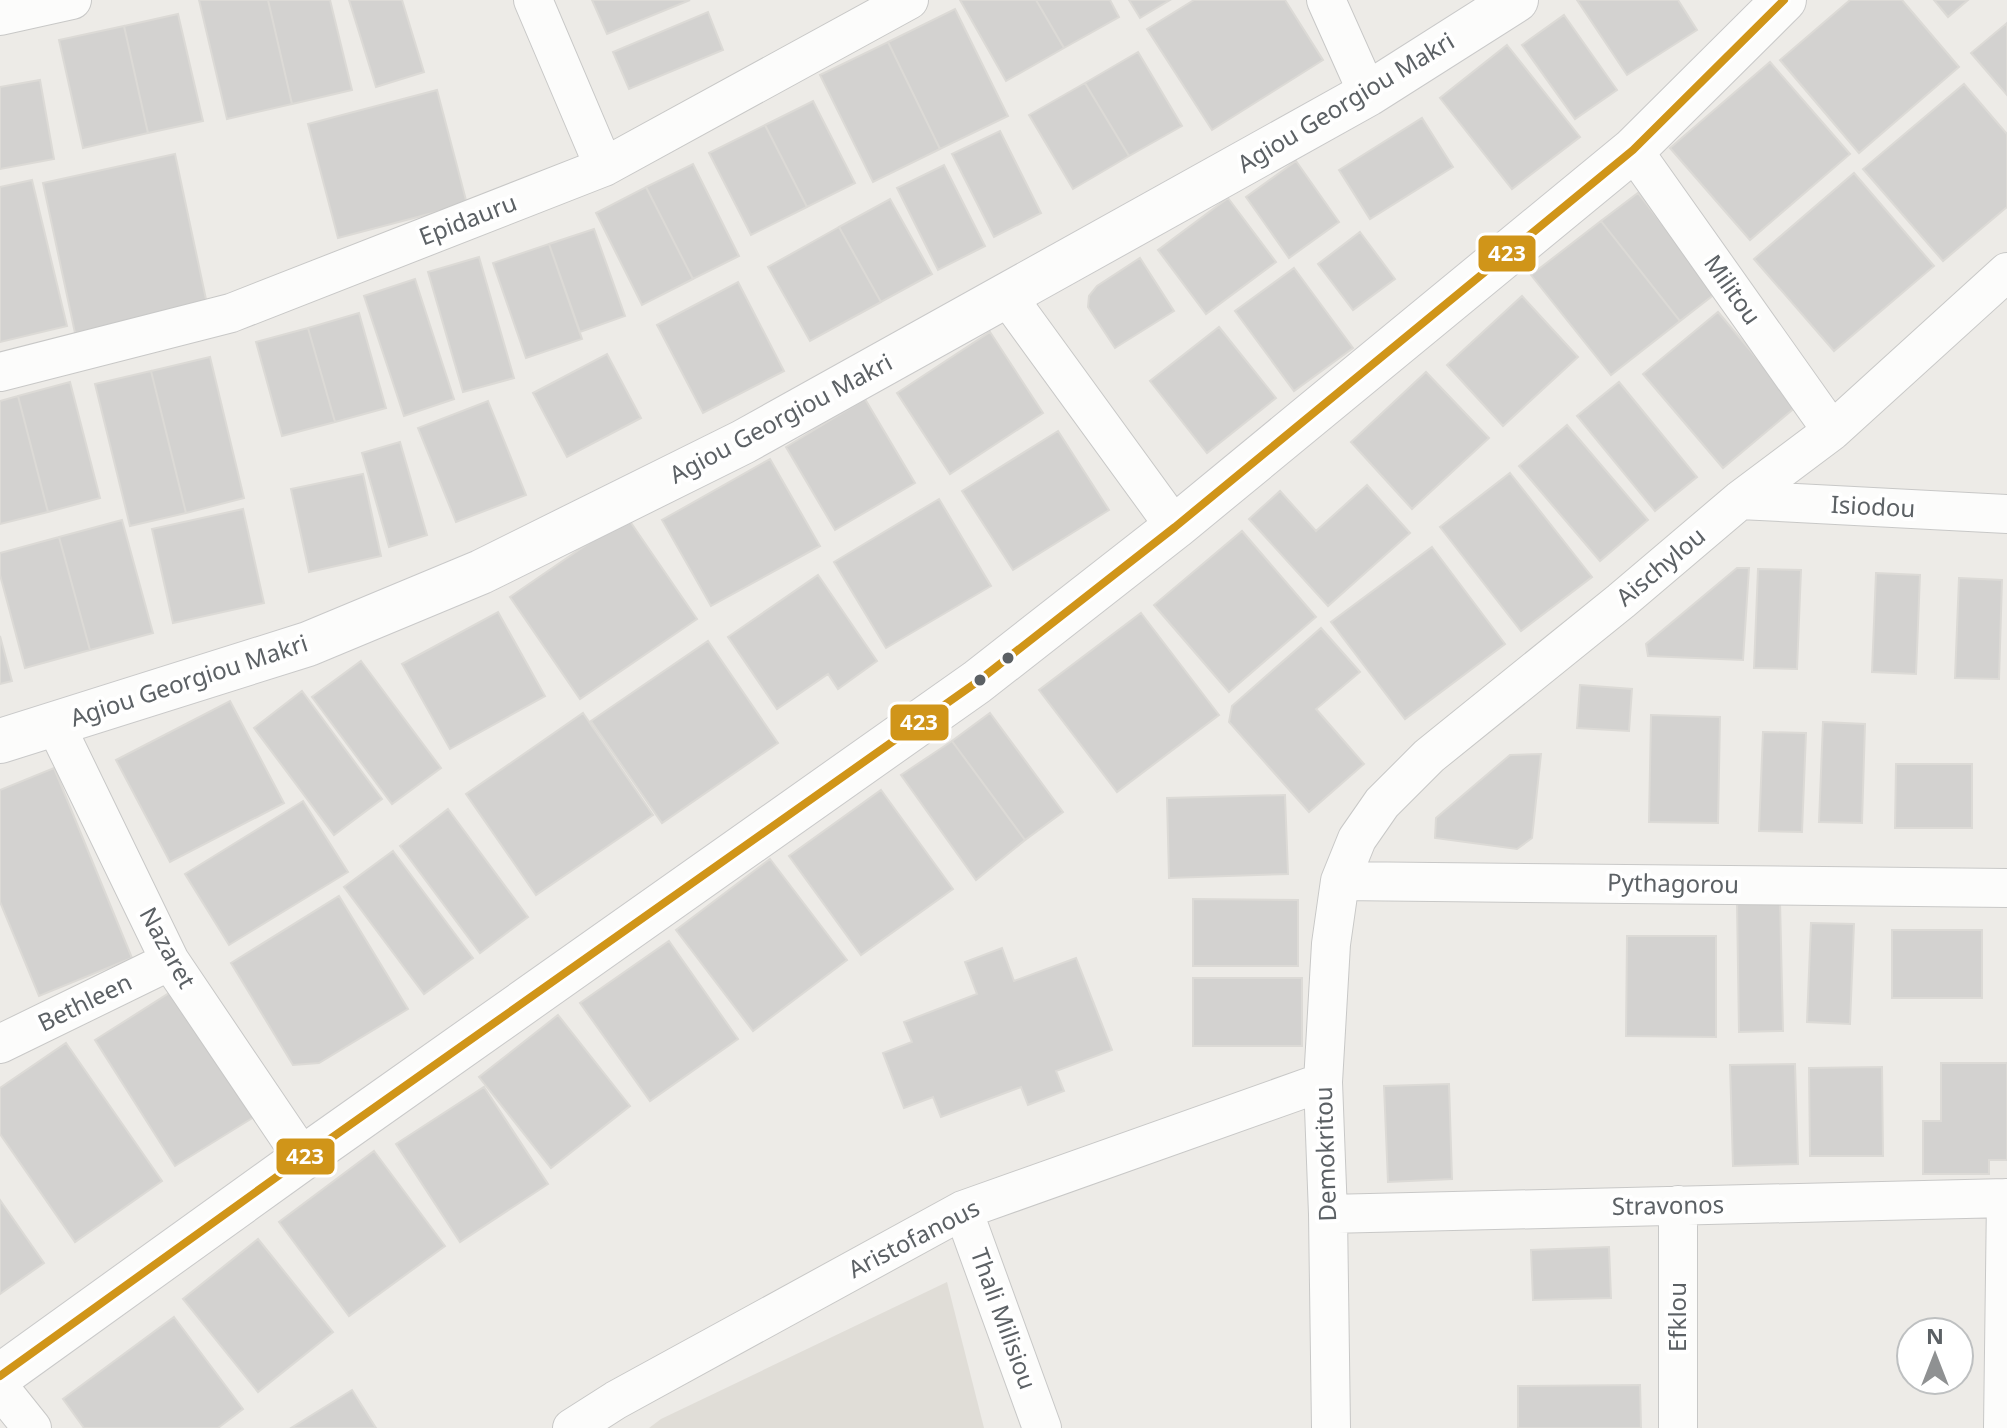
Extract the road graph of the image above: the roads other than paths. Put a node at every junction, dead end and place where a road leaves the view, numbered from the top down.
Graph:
1 (72, 0) edge
2 (533, 0) edge
3 (1326, 0) edge
4 (1516, 0) edge
5 (1784, 0) edge
6 (899, 3) edge
7 (0, 16) edge
8 (1368, 94) junction
9 (1633, 150) junction
10 (604, 167) junction
11 (2007, 272) edge
12 (1007, 296) junction
13 (0, 372) edge
14 (1832, 431) junction
15 (1740, 500) junction
16 (2007, 514) edge
17 (1175, 527) junction
18 (55, 724) junction
19 (0, 741) edge
20 (1340, 881) junction
21 (2007, 888) edge
22 (170, 961) junction
23 (0, 1044) edge
24 (1323, 1082) junction
25 (303, 1158) junction
26 (2006, 1198) edge
27 (1678, 1205) junction
28 (963, 1210) junction
29 (1328, 1214) junction
30 (0, 1376) edge
31 (0, 1388) edge
32 (32, 1428) edge
33 (572, 1428) edge
34 (1042, 1428) edge
35 (1331, 1428) edge
36 (1678, 1428) edge
37 (2003, 1428) edge

1 - 7 street
2 - 10 street
3 - 8 street
4 - 8 main road, Agiou Georgiou Makri
5 - 9 main road
6 - 10 street, Epidauru
8 - 12 main road, Agiou Georgiou Makri
9 - 14 street, Militou
9 - 17 main road
10 - 13 street, Epidauru
11 - 14 street, Aischylou
12 - 17 street
12 - 18 main road, Agiou Georgiou Makri
14 - 15 street, Aischylou
15 - 16 street, Isiodou
15 - 20 street, Aischylou
17 - 25 main road
18 - 19 main road, Agiou Georgiou Makri
18 - 22 street, Nazaret
20 - 21 street, Pythagorou
20 - 24 street, Demokritou
22 - 23 street, Bethleen
22 - 25 street, Nazaret
24 - 28 street, Aristofanous
24 - 29 street, Demokritou
25 - 30 main road
26 - 27 street, Stravonos
26 - 37 street
27 - 29 street, Stravonos
27 - 36 street, Efklou
28 - 33 street, Aristofanous
28 - 34 street, Thali Milisiou
29 - 35 street, Demokritou
31 - 32 street

